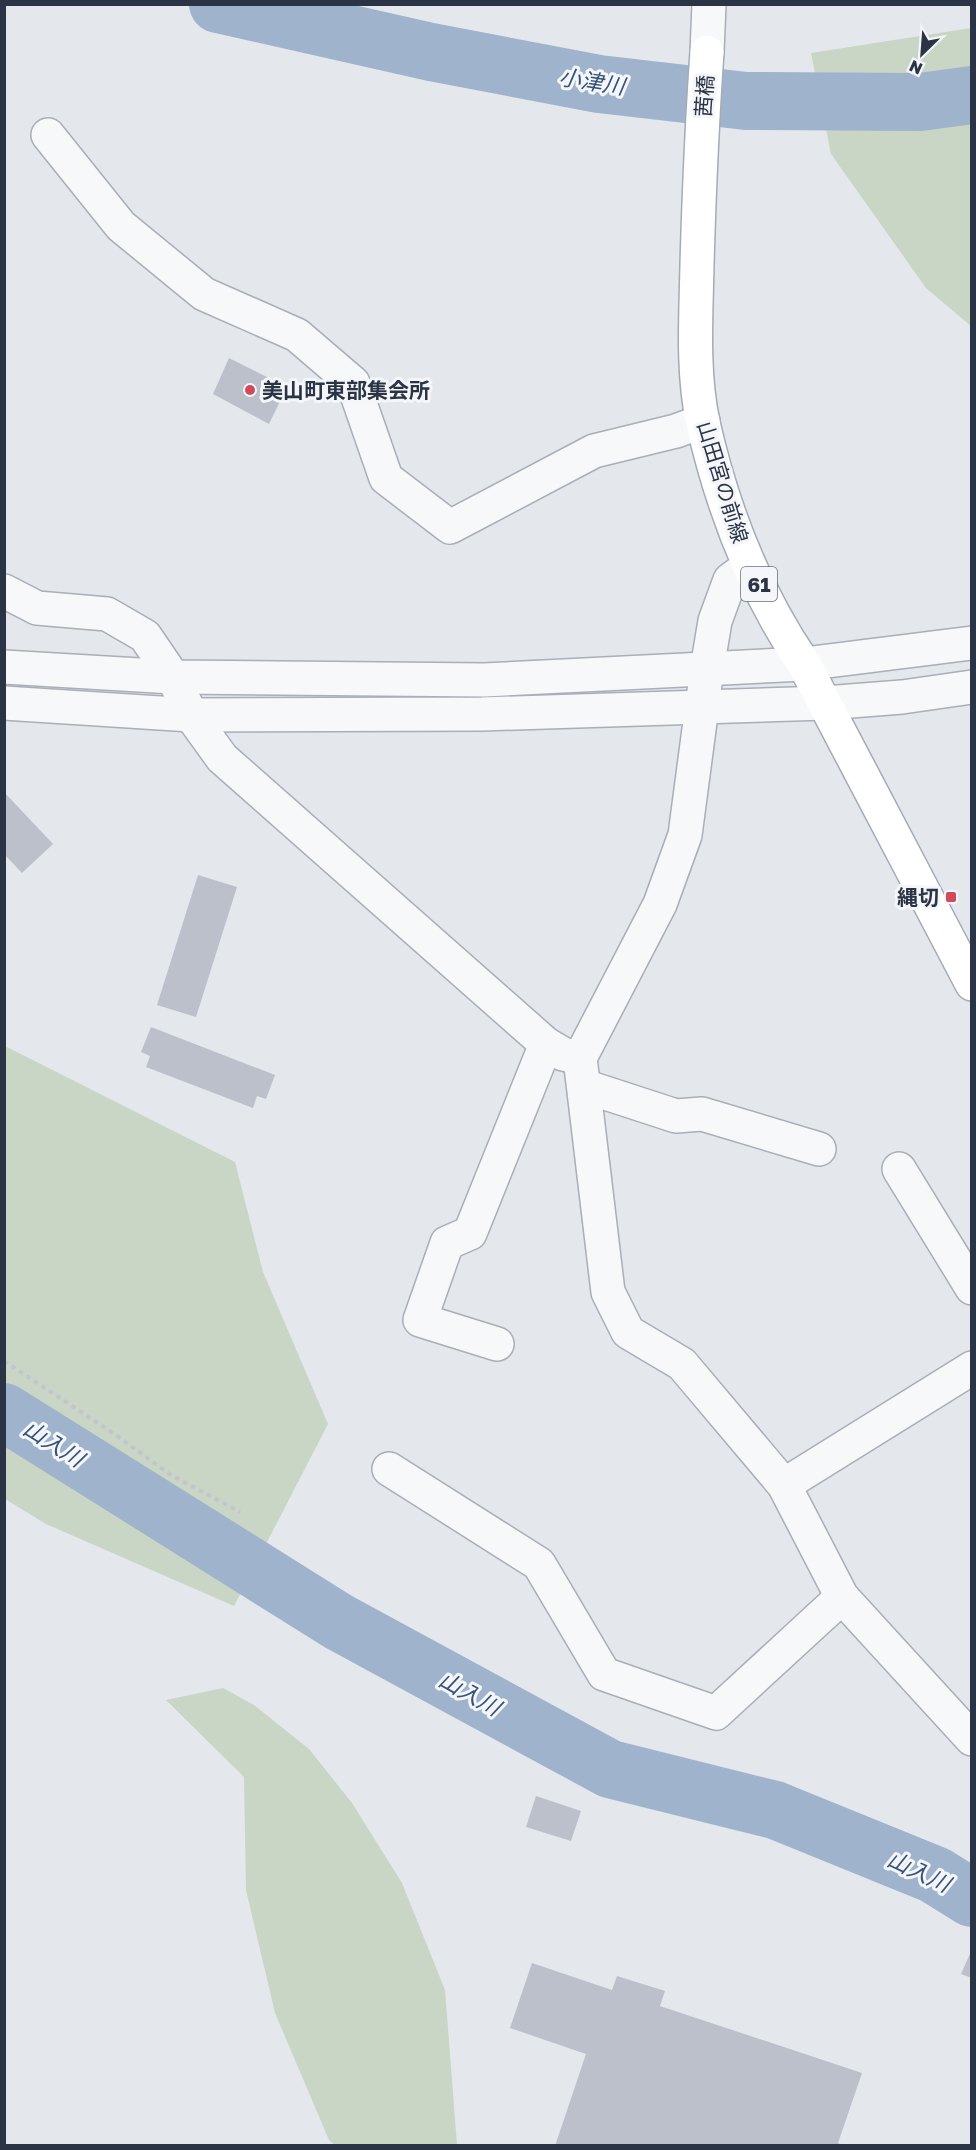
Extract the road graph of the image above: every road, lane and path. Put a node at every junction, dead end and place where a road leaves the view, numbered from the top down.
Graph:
1 (709, 4) edge
2 (707, 52) joint
3 (48, 135) dead end
4 (701, 141) joint
5 (703, 421) junction
6 (749, 566) junction
7 (4, 591) edge
8 (972, 643) edge
9 (804, 664) junction
10 (4, 667) edge
11 (707, 669) junction
12 (173, 677) junction
13 (972, 687) edge
14 (4, 703) edge
15 (825, 703) junction
16 (701, 707) junction
17 (191, 715) junction
18 (972, 984) edge
19 (546, 1044) junction
20 (582, 1072) junction
21 (819, 1149) dead end
22 (899, 1169) dead end
23 (972, 1288) edge
24 (497, 1344) dead end
25 (4, 1361) edge
26 (972, 1368) edge
27 (389, 1469) dead end
28 (784, 1485) junction
29 (240, 1512) dead end
30 (842, 1597) junction
31 (972, 1739) edge

1 - 2 street
2 - 4 main road, 茜橋 / 61
3 - 5 street
4 - 5 main road, 山田宮の前線 / 61
5 - 6 main road, 山田宮の前線 / 61
6 - 9 main road, 山田宮の前線 / 61
6 - 11 street
7 - 12 street
8 - 9 street
9 - 11 street
9 - 15 main road, 山田宮の前線 / 61
10 - 12 street
11 - 12 street
11 - 16 street
12 - 17 street
13 - 15 street
14 - 17 street
15 - 16 street
15 - 18 main road, 山田宮の前線 / 61
16 - 17 street
16 - 20 street
17 - 19 street
19 - 20 street
19 - 24 street
20 - 21 street
20 - 28 street
22 - 23 street
25 - 29 path
26 - 28 street
27 - 30 street
28 - 30 street
30 - 31 street

